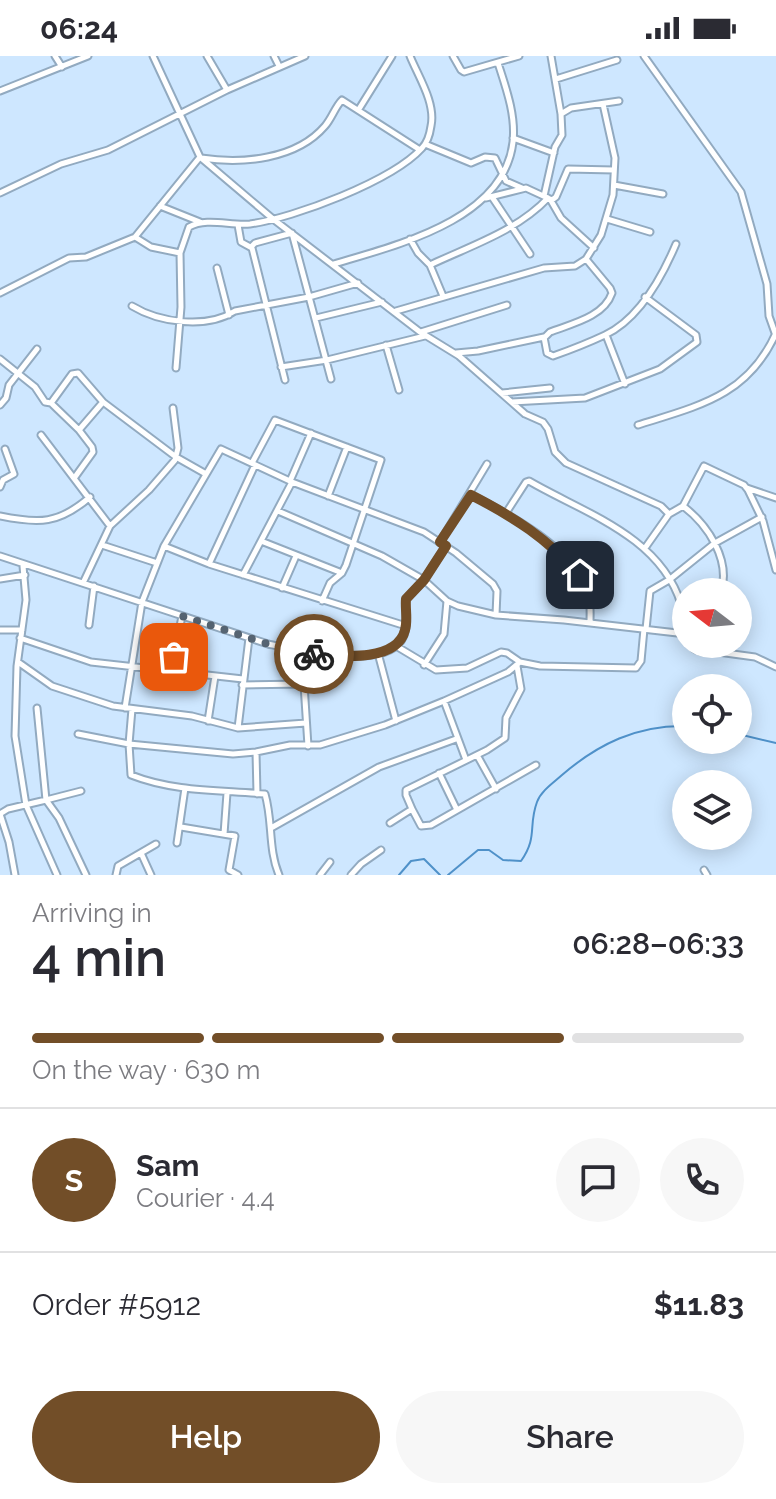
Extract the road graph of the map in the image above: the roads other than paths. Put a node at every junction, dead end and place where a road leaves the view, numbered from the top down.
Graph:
1 (55, 56) edge
2 (88, 56) edge
3 (153, 56) edge
4 (207, 56) edge
5 (274, 56) edge
6 (305, 56) edge
7 (392, 56) edge
8 (410, 56) edge
9 (453, 56) edge
10 (519, 56) edge
11 (551, 56) edge
12 (644, 56) edge
13 (617, 60) dead end
14 (498, 63) junction
15 (279, 66) junction
16 (62, 67) junction
17 (556, 79) junction
18 (227, 90) junction
19 (0, 91) edge
20 (619, 101) dead end
21 (603, 104) junction
22 (359, 109) junction
23 (181, 114) junction
24 (561, 114) junction
25 (513, 138) junction
26 (423, 147) junction
27 (554, 153) junction
28 (200, 157) junction
29 (614, 170) junction
30 (502, 175) junction
31 (614, 185) junction
32 (523, 188) junction
33 (0, 193) edge
34 (663, 194) dead end
35 (489, 198) junction
36 (547, 198) junction
37 (160, 206) junction
38 (273, 219) junction
39 (607, 219) junction
40 (201, 222) junction
41 (238, 225) junction
42 (512, 226) junction
43 (650, 232) dead end
44 (292, 233) junction
45 (135, 237) junction
46 (410, 239) junction
47 (676, 244) dead end
48 (251, 247) junction
49 (594, 248) junction
50 (180, 253) junction
51 (530, 254) dead end
52 (586, 259) junction
53 (333, 264) junction
54 (430, 265) junction
55 (217, 268) dead end
56 (358, 283) junction
57 (0, 293) edge
58 (309, 297) junction
59 (443, 297) junction
60 (645, 297) junction
61 (382, 302) junction
62 (267, 305) junction
63 (507, 305) dead end
64 (132, 306) dead end
65 (395, 311) junction
66 (229, 315) junction
67 (316, 318) junction
68 (181, 321) junction
69 (776, 333) edge
70 (423, 334) junction
71 (606, 335) junction
72 (545, 337) junction
73 (386, 345) junction
74 (37, 349) dead end
75 (455, 353) junction
76 (0, 359) edge
77 (327, 360) junction
78 (281, 367) junction
79 (176, 368) dead end
80 (18, 373) junction
81 (331, 379) dead end
82 (285, 380) dead end
83 (625, 384) junction
84 (550, 388) dead end
85 (399, 390) dead end
86 (501, 393) junction
87 (103, 402) junction
88 (511, 402) junction
89 (51, 403) junction
90 (0, 405) edge
91 (173, 408) dead end
92 (638, 425) dead end
93 (79, 430) junction
94 (311, 433) junction
95 (41, 435) dead end
96 (347, 447) junction
97 (5, 449) dead end
98 (176, 457) junction
99 (254, 464) junction
100 (487, 464) dead end
101 (206, 474) junction
102 (75, 477) junction
103 (291, 481) junction
104 (0, 487) edge
105 (746, 487) junction
106 (471, 495) junction
107 (328, 496) junction
108 (90, 497) junction
109 (776, 498) edge
110 (683, 506) junction
111 (364, 509) junction
112 (278, 511) junction
113 (506, 513) junction
114 (669, 514) junction
115 (0, 516) edge
116 (762, 517) junction
117 (110, 526) junction
118 (261, 541) junction
119 (715, 543) junction
120 (354, 544) junction
121 (443, 544) junction
122 (102, 545) junction
123 (164, 546) junction
124 (645, 548) junction
125 (0, 556) edge
126 (296, 556) junction
127 (157, 563) junction
128 (209, 564) junction
129 (23, 566) junction
130 (776, 570) edge
131 (342, 573) junction
132 (25, 575) junction
133 (243, 575) junction
134 (725, 578) edge
135 (0, 579) edge
136 (424, 580) junction
137 (669, 580) junction
138 (83, 583) junction
139 (94, 586) junction
140 (672, 586) edge
141 (282, 588) junction
142 (322, 601) junction
143 (447, 601) junction
144 (142, 602) junction
145 (496, 615) junction
146 (182, 616) junction
147 (590, 623) junction
148 (89, 625) dead end
149 (406, 626) junction
150 (645, 629) junction
151 (0, 630) edge
152 (22, 630) junction
153 (672, 632) edge
154 (20, 638) junction
155 (249, 638) junction
156 (396, 646) junction
157 (378, 653) junction
158 (314, 654) junction
159 (174, 657) dead end
160 (752, 657) edge
161 (18, 662) junction
162 (518, 664) junction
163 (424, 665) junction
164 (775, 665) edge
165 (130, 667) junction
166 (215, 676) junction
167 (243, 682) junction
168 (304, 684) junction
169 (444, 701) junction
170 (37, 708) dead end
171 (128, 709) junction
172 (208, 721) junction
173 (396, 721) junction
174 (306, 723) junction
175 (238, 728) junction
176 (78, 734) dead end
177 (456, 739) junction
178 (129, 744) junction
179 (308, 746) junction
180 (256, 752) junction
181 (477, 755) junction
182 (466, 760) junction
183 (536, 765) dead end
184 (439, 773) junction
185 (185, 788) junction
186 (496, 789) junction
187 (81, 791) dead end
188 (227, 793) junction
189 (257, 794) junction
190 (46, 800) junction
191 (26, 805) junction
192 (412, 809) junction
193 (457, 810) junction
194 (0, 813) edge
195 (390, 823) dead end
196 (181, 827) junction
197 (271, 828) junction
198 (224, 834) junction
199 (177, 843) dead end
200 (156, 844) dead end
201 (381, 850) dead end
202 (141, 853) junction
203 (330, 862) dead end
204 (278, 874) edge
205 (15, 875) edge
206 (57, 875) edge
207 (86, 875) edge
208 (116, 875) edge
209 (151, 875) edge
210 (238, 875) edge
211 (269, 875) edge
212 (320, 875) edge
213 (351, 875) edge

1 - 16 street
2 - 16 street
3 - 23 street
4 - 18 street
5 - 15 street
6 - 15 street
7 - 22 street
8 - 26 street
9 - 14 street
10 - 14 street
11 - 17 street
12 - 69 street
13 - 17 street
14 - 25 street
15 - 18 street
16 - 19 street
17 - 24 street
18 - 23 street
20 - 21 street
21 - 24 street
21 - 29 street
22 - 26 street
22 - 28 street
23 - 28 street
23 - 33 street
24 - 27 street
25 - 27 street
25 - 30 street
26 - 30 street
26 - 38 street
27 - 36 street
28 - 37 street
28 - 38 street
29 - 31 street
29 - 36 street
30 - 32 street
30 - 35 street
31 - 34 street
31 - 39 street
32 - 35 street
32 - 36 street
35 - 42 street
35 - 46 street
36 - 42 street
36 - 49 street
37 - 40 street
37 - 45 street
38 - 41 street
38 - 44 street
39 - 43 street
39 - 49 street
40 - 41 street
40 - 50 street
41 - 48 street
42 - 51 street
42 - 54 street
44 - 48 street
44 - 53 street
44 - 58 street
45 - 50 street
45 - 57 street
46 - 53 street
46 - 54 street
47 - 60 street
48 - 62 street
49 - 52 street
50 - 68 street
52 - 59 street
52 - 72 street
53 - 56 street
54 - 59 street
55 - 66 street
56 - 58 street
56 - 61 street
58 - 62 street
58 - 67 street
59 - 65 street
60 - 71 street
60 - 83 street
61 - 65 street
61 - 67 street
62 - 66 street
62 - 78 street
63 - 70 street
64 - 68 street
65 - 70 street
66 - 68 street
67 - 77 street
68 - 79 street
69 - 92 street
70 - 73 street
70 - 75 street
71 - 72 street
71 - 83 street
72 - 75 street
73 - 77 street
73 - 85 street
74 - 80 street
75 - 86 street
76 - 80 street
77 - 78 street
77 - 81 street
78 - 82 street
80 - 89 street
80 - 90 street
83 - 88 street
84 - 86 street
86 - 88 street
87 - 89 street
87 - 93 street
87 - 98 street
88 - 114 street
89 - 93 street
91 - 98 street
93 - 102 street
94 - 96 street
94 - 99 street
94 - 103 street
95 - 102 street
96 - 107 street
96 - 111 street
97 - 104 street
98 - 101 street
98 - 117 street
99 - 101 street
99 - 103 street
99 - 128 street
100 - 106 street
101 - 123 street
102 - 108 street
103 - 107 street
103 - 112 street
105 - 109 street
105 - 110 street
105 - 116 street
106 - 113 street
106 - 121 street
107 - 111 street
108 - 115 street
108 - 117 street
110 - 114 street
110 - 119 street
111 - 120 street
111 - 121 street
112 - 118 street
112 - 120 street
113 - 124 street
113 - 147 street
114 - 124 street
116 - 119 street
116 - 130 street
117 - 122 street
118 - 126 street
118 - 133 street
119 - 134 street
119 - 137 street
120 - 131 street
120 - 136 street
121 - 136 street
121 - 145 street
122 - 127 street
122 - 138 street
123 - 127 street
123 - 128 street
124 - 137 street
125 - 129 street
126 - 131 street
126 - 141 street
127 - 144 street
128 - 133 street
129 - 132 street
129 - 138 street
131 - 142 street
132 - 135 street
132 - 152 street
133 - 141 street
136 - 143 street
136 - 149 street
137 - 140 street
137 - 150 street
138 - 139 street
139 - 144 street
139 - 148 street
141 - 142 street
142 - 149 street
143 - 145 street
143 - 163 street
144 - 146 street
144 - 165 street
145 - 147 street
146 - 155 street
146 - 159 street
147 - 150 street
149 - 156 street
150 - 153 street
150 - 162 street
151 - 152 street
152 - 154 street
154 - 161 street
154 - 165 street
155 - 158 street
155 - 167 street
156 - 157 street
156 - 163 street
157 - 158 street
157 - 173 street
158 - 168 street
160 - 164 street
161 - 171 street
161 - 191 street
162 - 163 street
162 - 169 street
162 - 181 street
165 - 166 street
165 - 171 street
166 - 167 street
166 - 172 street
167 - 168 street
167 - 175 street
168 - 174 street
169 - 173 street
169 - 177 street
170 - 190 street
171 - 172 street
171 - 178 street
172 - 175 street
173 - 179 street
174 - 175 street
174 - 179 street
176 - 178 street
177 - 182 street
177 - 197 street
178 - 180 street
178 - 185 street
179 - 180 street
180 - 189 street
181 - 182 street
181 - 186 street
182 - 184 street
183 - 186 street
184 - 192 street
184 - 193 street
185 - 188 street
185 - 196 street
186 - 193 street
187 - 190 street
188 - 189 street
188 - 198 street
189 - 197 street
190 - 191 street
190 - 207 street
191 - 194 street
191 - 206 street
192 - 193 street
192 - 195 street
194 - 205 street
196 - 198 street
196 - 199 street
197 - 204 street
198 - 210 street
200 - 202 street
201 - 213 street
202 - 208 street
202 - 209 street
203 - 212 street
204 - 211 street

